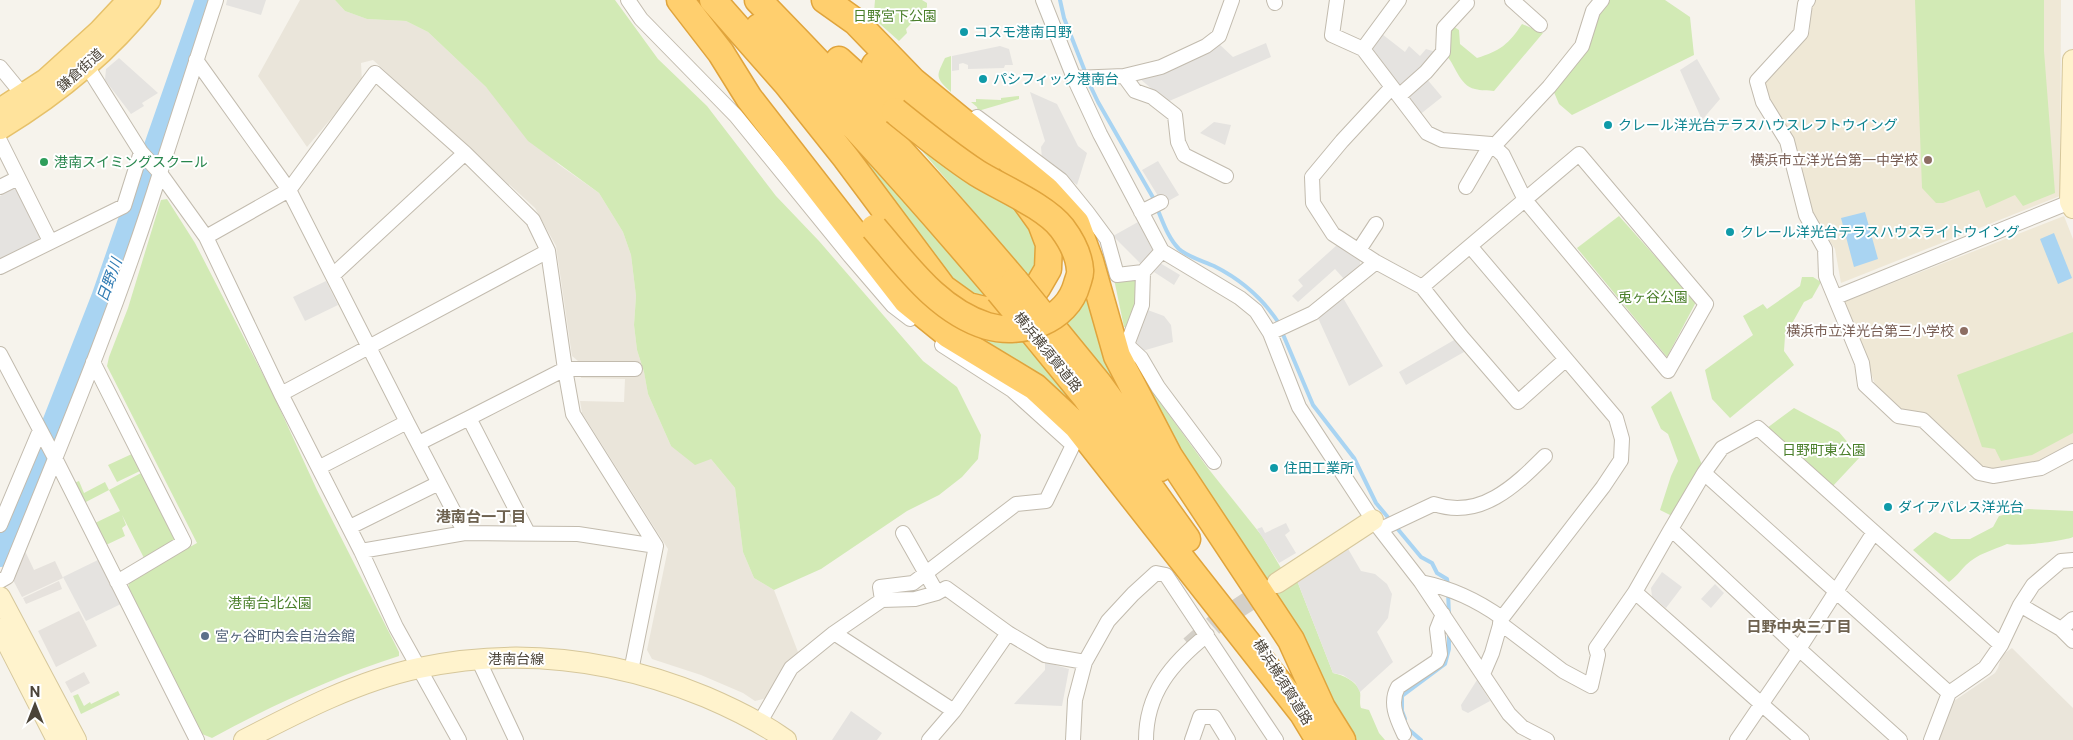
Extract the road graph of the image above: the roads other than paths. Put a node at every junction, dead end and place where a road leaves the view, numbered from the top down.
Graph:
1 (129, 0) edge
2 (148, 0) edge
3 (216, 0) edge
4 (628, 0) edge
5 (680, 0) edge
6 (713, 0) edge
7 (732, 0) edge
8 (758, 0) edge
9 (774, 0) edge
10 (819, 0) edge
11 (825, 0) edge
12 (848, 0) edge
13 (1044, 0) edge
14 (1232, 0) edge
15 (1337, 0) edge
16 (1399, 0) edge
17 (1512, 0) edge
18 (1602, 0) edge
19 (1808, 0) edge
20 (1467, 3) dead end
21 (1540, 26) dead end
22 (1364, 50) junction
23 (721, 53) junction
24 (196, 60) junction
25 (2073, 60) edge
26 (86, 66) junction
27 (0, 67) edge
28 (1124, 76) junction
29 (1076, 78) junction
30 (1396, 91) junction
31 (23, 95) junction
32 (0, 110) edge
33 (0, 128) edge
34 (0, 141) edge
35 (1492, 145) junction
36 (141, 152) junction
37 (464, 152) junction
38 (160, 173) junction
39 (1226, 176) dead end
40 (18, 178) junction
41 (0, 187) edge
42 (1466, 187) dead end
43 (289, 190) junction
44 (1525, 200) junction
45 (1161, 202) dead end
46 (2072, 205) edge
47 (1145, 211) junction
48 (1376, 224) dead end
49 (206, 237) junction
50 (50, 242) junction
51 (1470, 246) junction
52 (548, 250) junction
53 (1359, 250) junction
54 (1173, 253) junction
55 (1376, 262) junction
56 (0, 267) edge
57 (1144, 272) junction
58 (333, 275) junction
59 (1007, 286) junction
60 (1422, 287) junction
61 (1836, 297) junction
62 (1271, 332) junction
63 (370, 347) junction
64 (0, 354) edge
65 (1565, 360) junction
66 (93, 362) junction
67 (565, 369) junction
68 (634, 369) dead end
69 (5, 374) edge
70 (281, 394) junction
71 (469, 418) junction
72 (407, 422) junction
73 (40, 430) junction
74 (419, 443) junction
75 (2073, 450) edge
76 (1545, 456) dead end
77 (55, 457) junction
78 (1214, 462) dead end
79 (320, 467) junction
80 (1704, 473) junction
81 (438, 483) junction
82 (0, 525) edge
83 (1380, 526) junction
84 (350, 527) junction
85 (1671, 529) junction
86 (1874, 532) junction
87 (465, 533) junction
88 (528, 533) junction
89 (904, 533) dead end
90 (656, 546) junction
91 (361, 551) junction
92 (2073, 560) edge
93 (925, 573) junction
94 (0, 581) edge
95 (117, 582) junction
96 (1421, 582) junction
97 (1277, 583) tunnel mouth
98 (1835, 590) junction
99 (1635, 592) junction
100 (937, 593) junction
101 (0, 597) edge
102 (882, 600) junction
103 (2020, 605) junction
104 (1443, 614) junction
105 (2073, 619) edge
106 (1501, 621) junction
107 (0, 629) edge
108 (2061, 629) junction
109 (834, 633) junction
110 (1008, 633) junction
111 (1207, 635) junction
112 (2073, 641) edge
113 (2001, 644) junction
114 (1799, 649) junction
115 (478, 659) junction
116 (1085, 662) junction
117 (419, 668) junction
118 (631, 671) junction
119 (1483, 674) junction
120 (1949, 693) junction
121 (1762, 703) junction
122 (954, 711) junction
123 (1314, 712) junction
124 (760, 722) junction
125 (1404, 734) dead end
126 (57, 740) edge
127 (76, 740) edge
128 (197, 740) edge
129 (244, 740) edge
130 (459, 740) edge
131 (516, 740) edge
132 (786, 740) edge
133 (929, 740) edge
134 (1073, 740) edge
135 (1146, 740) edge
136 (1192, 740) edge
137 (1228, 740) edge
138 (1276, 740) edge
139 (1319, 740) edge
140 (1342, 740) edge
141 (1547, 740) edge
142 (1738, 740) edge
143 (1802, 740) edge
144 (1900, 740) edge
145 (1931, 740) edge

1 - 31 main road, 鎌倉街道
2 - 26 main road, 鎌倉街道
3 - 24 street
4 - 93 street
5 - 23 highway
6 - 10 highway
7 - 59 highway, 横浜横須賀道路
8 - 59 highway, 横浜横須賀道路
9 - 23 highway, bridge
11 - 123 highway
12 - 57 street
13 - 29 street
14 - 28 street
15 - 22 street
16 - 22 street
17 - 21 street
18 - 35 street
19 - 61 street
20 - 30 street
22 - 30 street
23 - 123 highway
24 - 38 street
24 - 43 street
25 - 46 street
26 - 33 main road, 鎌倉街道
26 - 36 street
27 - 31 street
28 - 29 street
28 - 39 street
29 - 47 street
30 - 35 street
30 - 53 street
31 - 32 main road, 鎌倉街道
34 - 40 street
35 - 42 street
35 - 44 street
36 - 38 street
36 - 50 street
37 - 43 street
37 - 52 street
37 - 58 street
38 - 49 street
38 - 66 street
40 - 41 street
40 - 50 street
43 - 49 street
43 - 58 street
44 - 44 street
44 - 51 street
45 - 47 street
46 - 61 street
47 - 54 street
48 - 53 street
49 - 70 street
50 - 56 street
51 - 60 street
51 - 65 street
52 - 63 street
52 - 67 street
53 - 55 street
54 - 57 street
54 - 62 street
55 - 60 street
55 - 62 street
57 - 78 street
58 - 63 street
59 - 123 highway, 横浜横須賀道路, bridge
60 - 65 street
61 - 75 street
62 - 83 street
63 - 70 street
63 - 72 street
64 - 69 street
65 - 106 street
66 - 77 street
66 - 95 street
67 - 68 street
67 - 71 street
67 - 90 street
69 - 73 street
70 - 79 street
71 - 74 street
71 - 88 street
72 - 74 street
72 - 79 street
73 - 77 street
73 - 82 street
74 - 81 street
76 - 83 street
77 - 94 street
77 - 95 street
79 - 84 street
80 - 85 street
80 - 86 street
80 - 98 street
81 - 84 street
81 - 87 street
83 - 96 street
83 - 97 street
84 - 91 street
85 - 99 street
85 - 114 street
86 - 98 street
86 - 113 street
87 - 88 street
87 - 91 street
88 - 90 street
89 - 93 street
90 - 118 street
91 - 117 street
92 - 103 street
93 - 100 street
93 - 102 street
95 - 128 street
96 - 104 street
96 - 106 street
98 - 114 street
98 - 120 street
99 - 106 street
99 - 121 street
100 - 102 street
100 - 110 street
101 - 127 street
102 - 109 street
103 - 108 street
103 - 113 street
104 - 119 street
104 - 125 street
105 - 108 street
106 - 119 street
107 - 126 street
108 - 112 street
109 - 122 street
109 - 124 street
110 - 116 street
110 - 122 street
111 - 116 street
111 - 135 street
111 - 138 street
113 - 120 street
114 - 121 street
114 - 144 street
115 - 117 street, 港南台線
115 - 118 street, 港南台線
115 - 131 street
116 - 134 street
117 - 129 street, 港南台線
117 - 130 street
118 - 124 street, 港南台線
119 - 141 street
120 - 145 street
121 - 142 street
121 - 143 street
122 - 133 street
123 - 139 highway, 横浜横須賀道路
123 - 140 highway, 横浜横須賀道路
124 - 132 street, 港南台線
136 - 137 street

